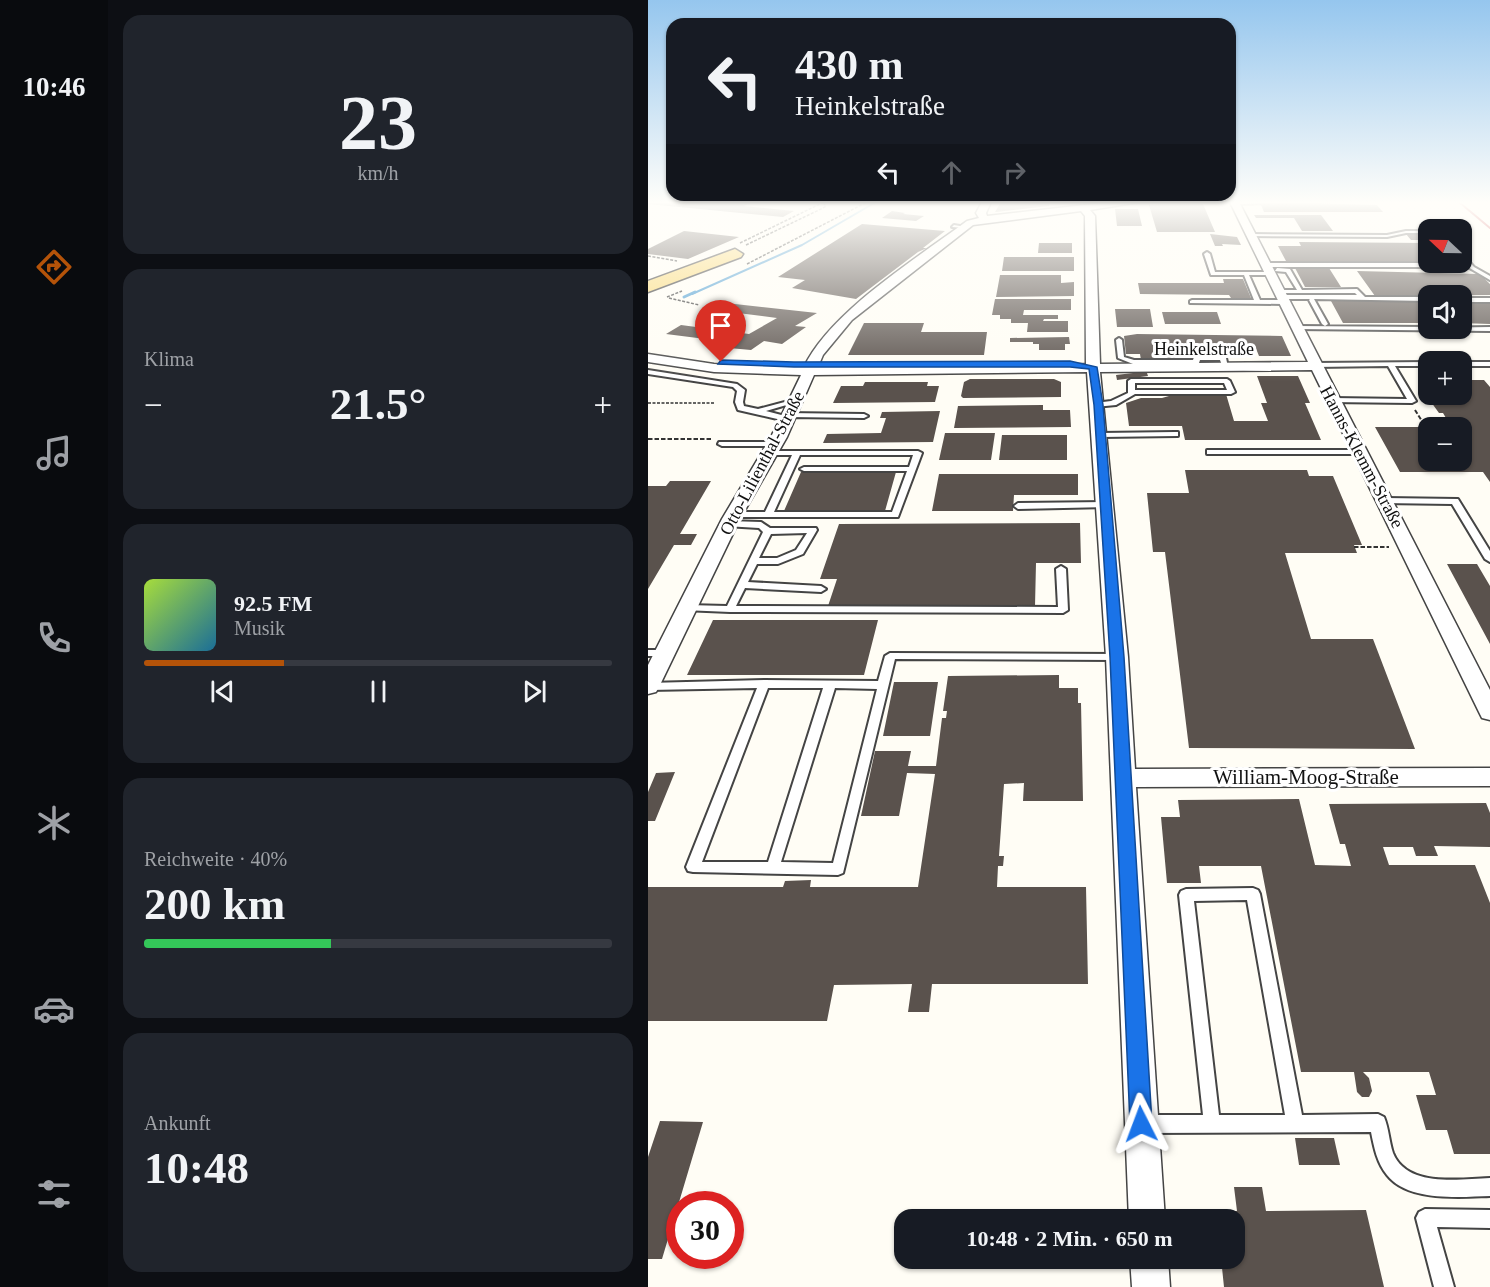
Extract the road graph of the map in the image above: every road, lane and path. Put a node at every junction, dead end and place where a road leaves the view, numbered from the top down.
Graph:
1 (720, 262) edge
2 (916, 262) edge
3 (1091, 262) edge
4 (1210, 262) edge
5 (1265, 262) edge
6 (1418, 266) edge
7 (1472, 267) edge
8 (1269, 270) junction
9 (1246, 274) junction
10 (1490, 278) edge
11 (1343, 283) dead end
12 (686, 285) joint
13 (648, 287) edge
14 (1300, 291) junction
15 (1348, 291) junction
16 (648, 294) edge
17 (1313, 296) junction
18 (1281, 298) junction
19 (1418, 300) edge
20 (1472, 300) edge
21 (1490, 300) edge
22 (1192, 302) dead end
23 (1258, 302) junction
24 (699, 305) dead end
25 (1325, 324) junction
26 (1418, 324) edge
27 (1490, 324) edge
28 (1296, 326) junction
29 (1472, 326) edge
30 (1418, 327) edge
31 (1472, 328) edge
32 (1490, 329) edge
33 (1119, 340) dead end
34 (648, 350) edge
35 (648, 358) edge
36 (1390, 364) junction
37 (1418, 364) edge
38 (1472, 364) edge
39 (1490, 364) edge
40 (1315, 366) junction
41 (1093, 367) junction
42 (1225, 367) junction
43 (812, 368) junction
44 (648, 372) edge
45 (1132, 392) junction
46 (1331, 400) junction
47 (796, 401) junction
48 (1409, 401) junction
49 (648, 403) edge
50 (714, 403) dead end
51 (1098, 405) junction
52 (758, 411) junction
53 (864, 416) dead end
54 (788, 417) junction
55 (1419, 417) edge
56 (1175, 434) dead end
57 (1101, 435) junction
58 (648, 439) edge
59 (722, 442) joint
60 (772, 448) junction
61 (1210, 452) dead end
62 (1359, 452) junction
63 (797, 453) junction
64 (827, 453) junction
65 (863, 453) junction
66 (880, 453) junction
67 (804, 469) dead end
68 (819, 469) junction
69 (857, 469) junction
70 (875, 469) junction
71 (912, 469) junction
72 (1385, 501) junction
73 (1106, 505) junction
74 (1018, 506) dead end
75 (768, 515) junction
76 (731, 520) junction
77 (768, 531) junction
78 (1354, 547) dead end
79 (1409, 547) junction
80 (1490, 559) edge
81 (753, 561) junction
82 (1061, 569) dead end
83 (741, 585) junction
84 (821, 589) dead end
85 (687, 608) junction
86 (730, 609) junction
87 (656, 653) edge
88 (1117, 657) junction
89 (764, 684) junction
90 (830, 685) junction
91 (883, 685) junction
92 (648, 687) edge
93 (1490, 712) edge
94 (1490, 777) edge
95 (1122, 778) junction
96 (774, 867) junction
97 (1295, 1123) junction
98 (1141, 1124) junction
99 (1212, 1124) junction
100 (1490, 1187) edge
101 (1146, 1209) edge
102 (1490, 1219) edge
103 (1150, 1269) edge
104 (1151, 1287) edge
105 (1444, 1287) edge

1 - 13 main road
2 - 43 street, Otto-Lilienthal-Straße
3 - 41 street
4 - 9 lane
5 - 8 street, Hanns-Klemm-Straße
6 - 8 lane
7 - 10 lane
8 - 9 lane
8 - 14 lane
8 - 18 street, Hanns-Klemm-Straße
9 - 23 lane
11 - 15 lane
12 - 16 main road
12 - 24 path
14 - 17 lane
14 - 18 lane
15 - 17 lane
15 - 17 lane
17 - 18 lane
17 - 19 lane
17 - 25 lane
18 - 23 lane
18 - 28 street, Hanns-Klemm-Straße
20 - 21 lane
22 - 23 lane
25 - 26 lane
25 - 28 lane
27 - 29 lane
28 - 30 lane
28 - 40 street, Hanns-Klemm-Straße
31 - 32 lane
33 - 42 lane
34 - 43 street, Heinkelstraße
35 - 43 street, Heinkelstraße
36 - 37 lane
36 - 40 lane
36 - 48 lane
38 - 39 lane
40 - 42 street, Heinkelstraße
40 - 46 street, Hanns-Klemm-Straße
41 - 42 street, Heinkelstraße
41 - 43 street, Heinkelstraße
41 - 51 street
43 - 47 street, Otto-Lilienthal-Straße
44 - 52 lane
45 - 45 lane
45 - 51 lane
46 - 48 lane
46 - 62 street, Hanns-Klemm-Straße
47 - 52 lane
47 - 54 street, Otto-Lilienthal-Straße
48 - 55 path
49 - 50 path
51 - 57 street
52 - 54 lane
53 - 54 lane
54 - 60 street, Otto-Lilienthal-Straße
56 - 57 lane
57 - 73 street
58 - 59 path
59 - 60 lane
60 - 63 lane
60 - 76 street, Otto-Lilienthal-Straße
61 - 62 lane
62 - 72 street, Hanns-Klemm-Straße
63 - 64 lane
63 - 75 lane
64 - 65 lane
64 - 68 lane
65 - 66 lane
65 - 69 lane
66 - 70 lane
66 - 71 lane
67 - 68 lane
68 - 69 lane
69 - 70 lane
70 - 71 lane
71 - 75 lane
72 - 79 street, Hanns-Klemm-Straße
72 - 80 lane
73 - 74 lane
73 - 88 street
75 - 76 lane
76 - 77 lane
76 - 85 street, Otto-Lilienthal-Straße
77 - 81 lane
77 - 81 lane
78 - 79 path
79 - 93 street, Hanns-Klemm-Straße
81 - 83 lane
82 - 86 lane
83 - 84 lane
83 - 86 lane
85 - 86 lane
85 - 87 street, Otto-Lilienthal-Straße
87 - 92 street, Otto-Lilienthal-Straße
88 - 91 lane
88 - 95 street
89 - 90 lane
89 - 92 lane
89 - 96 lane
90 - 91 lane
90 - 96 lane
91 - 96 lane
94 - 95 street, William-Moog-Straße
95 - 98 street
97 - 99 lane
97 - 99 lane
97 - 100 lane
98 - 99 lane
98 - 101 street
102 - 105 lane
103 - 104 street

